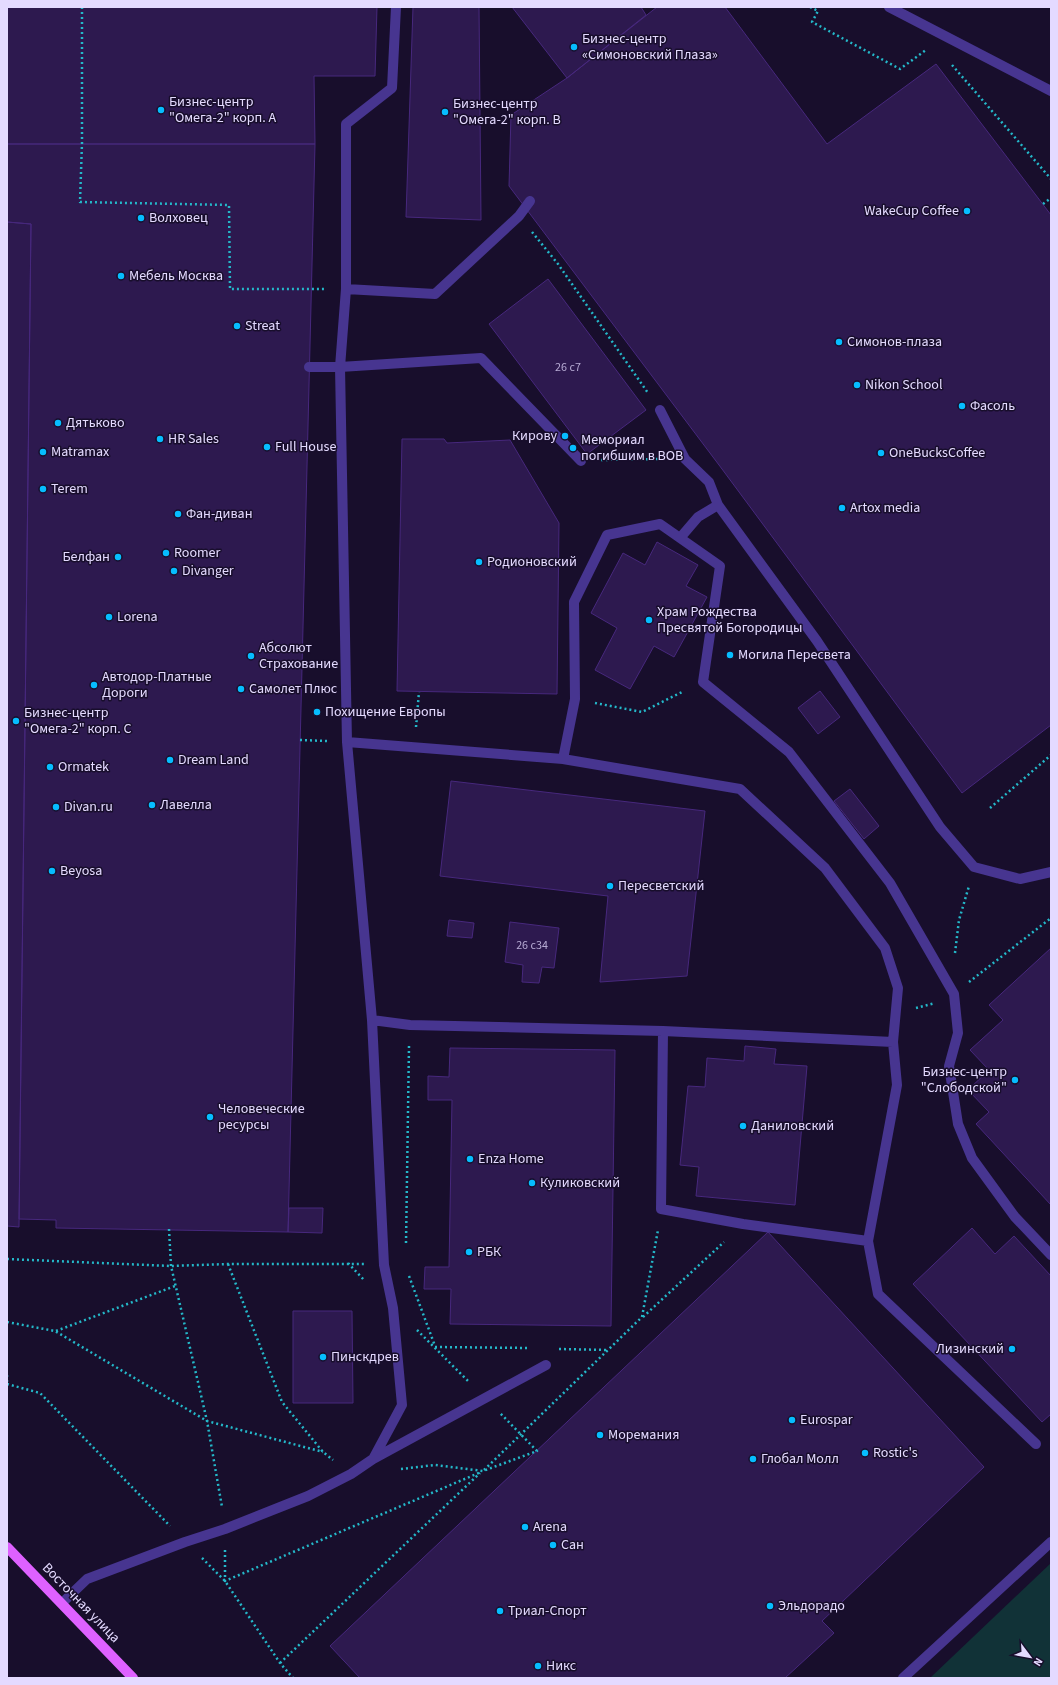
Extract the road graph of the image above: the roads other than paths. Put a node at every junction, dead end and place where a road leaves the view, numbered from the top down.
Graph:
1 (396, 7) edge
2 (889, 7) edge
3 (1051, 91) edge
4 (530, 201) dead end
5 (346, 289) junction
6 (309, 367) dead end
7 (340, 367) junction
8 (660, 410) road end
9 (581, 461) road end
10 (718, 505) junction
11 (680, 538) junction
12 (347, 742) junction
13 (563, 759) junction
14 (1051, 872) edge
15 (372, 1020) junction
16 (663, 1031) junction
17 (893, 1042) junction
18 (868, 1241) junction
19 (1051, 1256) edge
20 (546, 1364) dead end
21 (1036, 1444) dead end
22 (374, 1459) junction
23 (1051, 1542) edge
24 (7, 1547) edge
25 (62, 1603) junction
26 (134, 1678) edge
27 (903, 1678) edge

1 - 5 street
2 - 3 street
4 - 5 street
5 - 7 street
6 - 7 street
7 - 9 street
7 - 12 street
8 - 10 street
10 - 11 street
10 - 14 street
11 - 13 street
11 - 19 street
12 - 13 street
12 - 15 street
13 - 17 street
15 - 16 street
15 - 22 street
16 - 17 street
16 - 18 street
17 - 18 street
18 - 21 street
20 - 22 street
22 - 25 street
23 - 27 street
24 - 25 main road, Восточная улица
25 - 26 main road, Восточная улица

